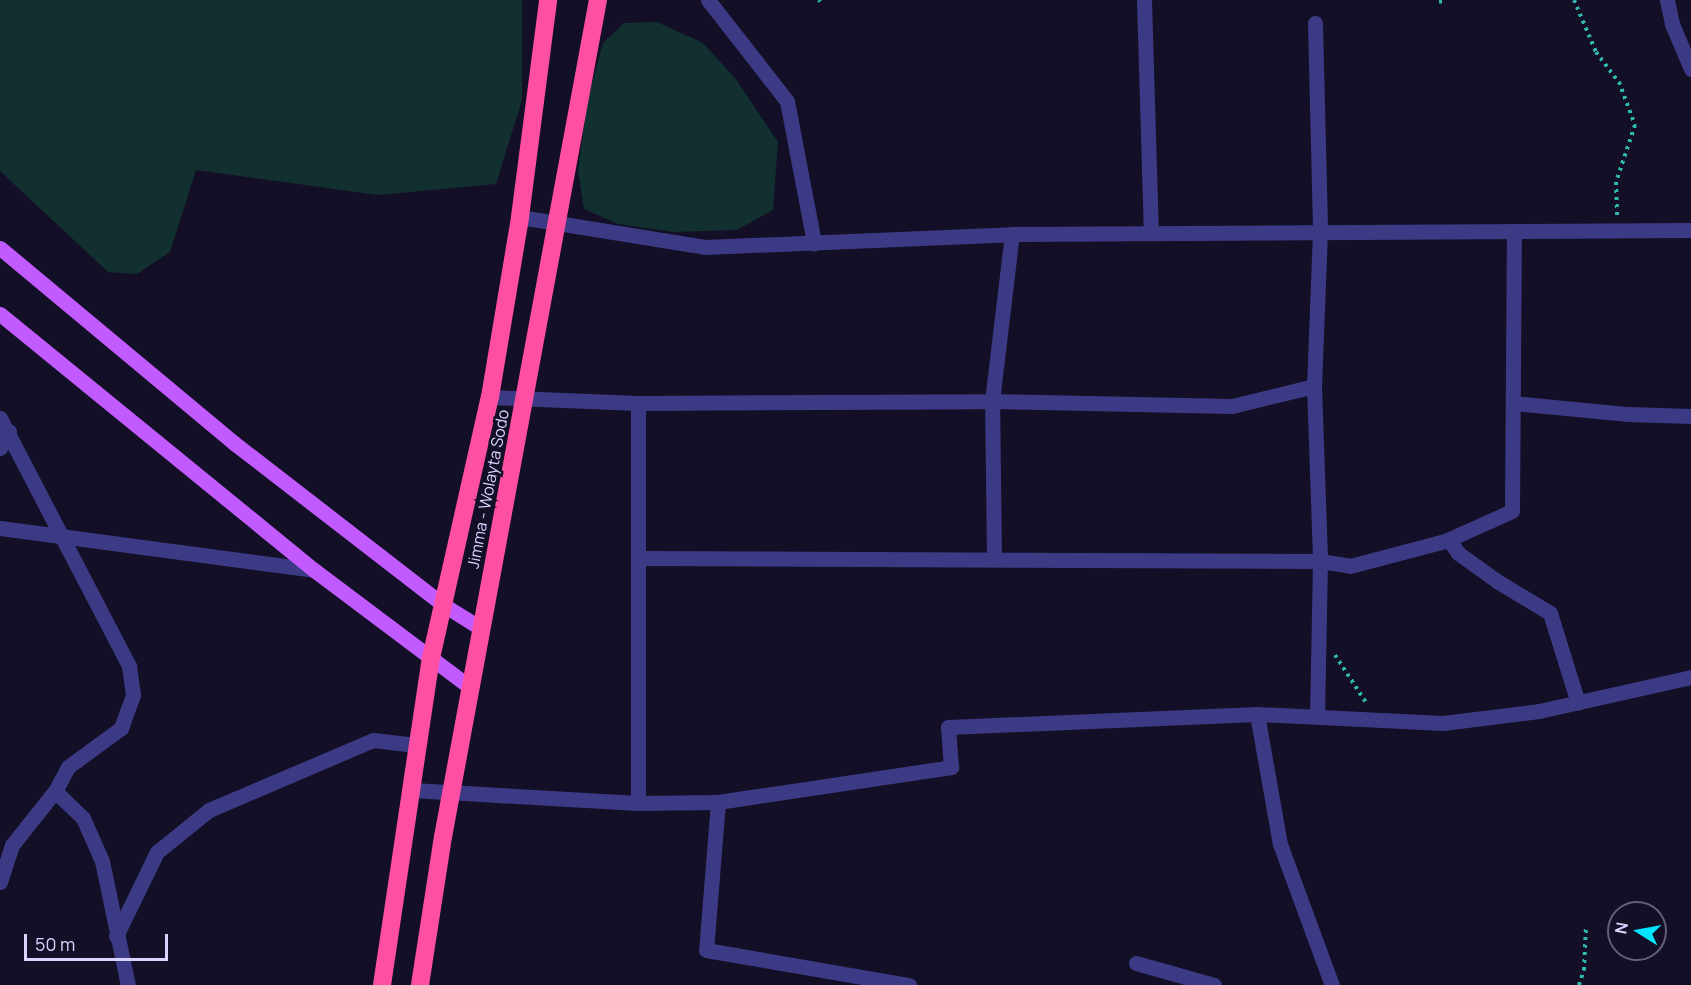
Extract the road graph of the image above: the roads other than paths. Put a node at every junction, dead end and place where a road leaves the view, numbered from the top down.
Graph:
1 (548, 0) edge
2 (598, 0) edge
3 (708, 0) edge
4 (1144, 0) edge
5 (1667, 0) edge
6 (1315, 23) dead end
7 (1691, 69) edge
8 (520, 217) junction
9 (557, 224) junction
10 (1691, 230) edge
11 (1320, 231) junction
12 (1515, 231) junction
13 (1151, 232) junction
14 (1012, 234) junction
15 (814, 243) junction
16 (0, 248) edge
17 (0, 314) edge
18 (1314, 386) junction
19 (490, 397) junction
20 (525, 398) junction
21 (992, 401) junction
22 (1513, 403) junction
23 (638, 404) junction
24 (1691, 416) edge
25 (0, 418) edge
26 (9, 431) junction
27 (0, 448) edge
28 (0, 528) edge
29 (62, 536) junction
30 (1445, 541) junction
31 (638, 558) junction
32 (994, 558) junction
33 (1320, 561) junction
34 (314, 570) junction
35 (442, 604) junction
36 (482, 629) junction
37 (431, 658) junction
38 (1691, 677) edge
39 (471, 688) junction
40 (1578, 703) junction
41 (1257, 714) junction
42 (1317, 716) junction
43 (416, 745) junction
44 (412, 790) junction
45 (55, 791) junction
46 (451, 794) junction
47 (718, 802) junction
48 (638, 803) junction
49 (0, 882) edge
50 (116, 936) junction
51 (1136, 963) dead end
52 (128, 985) edge
53 (382, 985) edge
54 (420, 985) edge
55 (909, 985) edge
56 (1214, 985) edge
57 (1332, 985) edge

1 - 8 highway, Jimma - Wolayta Sodo
2 - 9 highway, Jimma - Wolayta Sodo
3 - 15 street
4 - 13 street
5 - 7 street
6 - 11 street
8 - 9 street
8 - 19 highway, Jimma - Wolayta Sodo
9 - 15 street
9 - 20 highway, Jimma - Wolayta Sodo
10 - 12 street
11 - 12 street
11 - 13 street
11 - 18 street
12 - 22 street
13 - 14 street
14 - 15 street
14 - 21 street
16 - 35 main road
17 - 34 main road
18 - 21 street
18 - 33 street
19 - 20 street
19 - 35 highway, Jimma - Wolayta Sodo
20 - 23 street
20 - 36 highway, Jimma - Wolayta Sodo
21 - 23 street
21 - 32 street
22 - 24 street
22 - 30 street
23 - 31 street
25 - 26 street
26 - 27 street
26 - 29 street
28 - 29 street
29 - 34 street
29 - 45 street
30 - 33 street
30 - 40 street
31 - 32 street
31 - 48 street
32 - 33 street
33 - 42 street
34 - 37 main road
35 - 36 main road
35 - 37 highway, Jimma - Wolayta Sodo
36 - 39 highway, Jimma - Wolayta Sodo
37 - 39 main road
37 - 43 highway, Jimma - Wolayta Sodo
38 - 40 street
39 - 46 highway, Jimma - Wolayta Sodo
40 - 42 street
41 - 42 street
41 - 47 street
41 - 57 street
43 - 44 highway, Jimma - Wolayta Sodo
43 - 50 street
44 - 46 street
44 - 53 highway, Jimma - Wolayta Sodo
45 - 49 street
45 - 50 street
46 - 48 street
46 - 54 highway, Jimma - Wolayta Sodo
47 - 48 street
47 - 55 street
50 - 52 street
51 - 56 street

